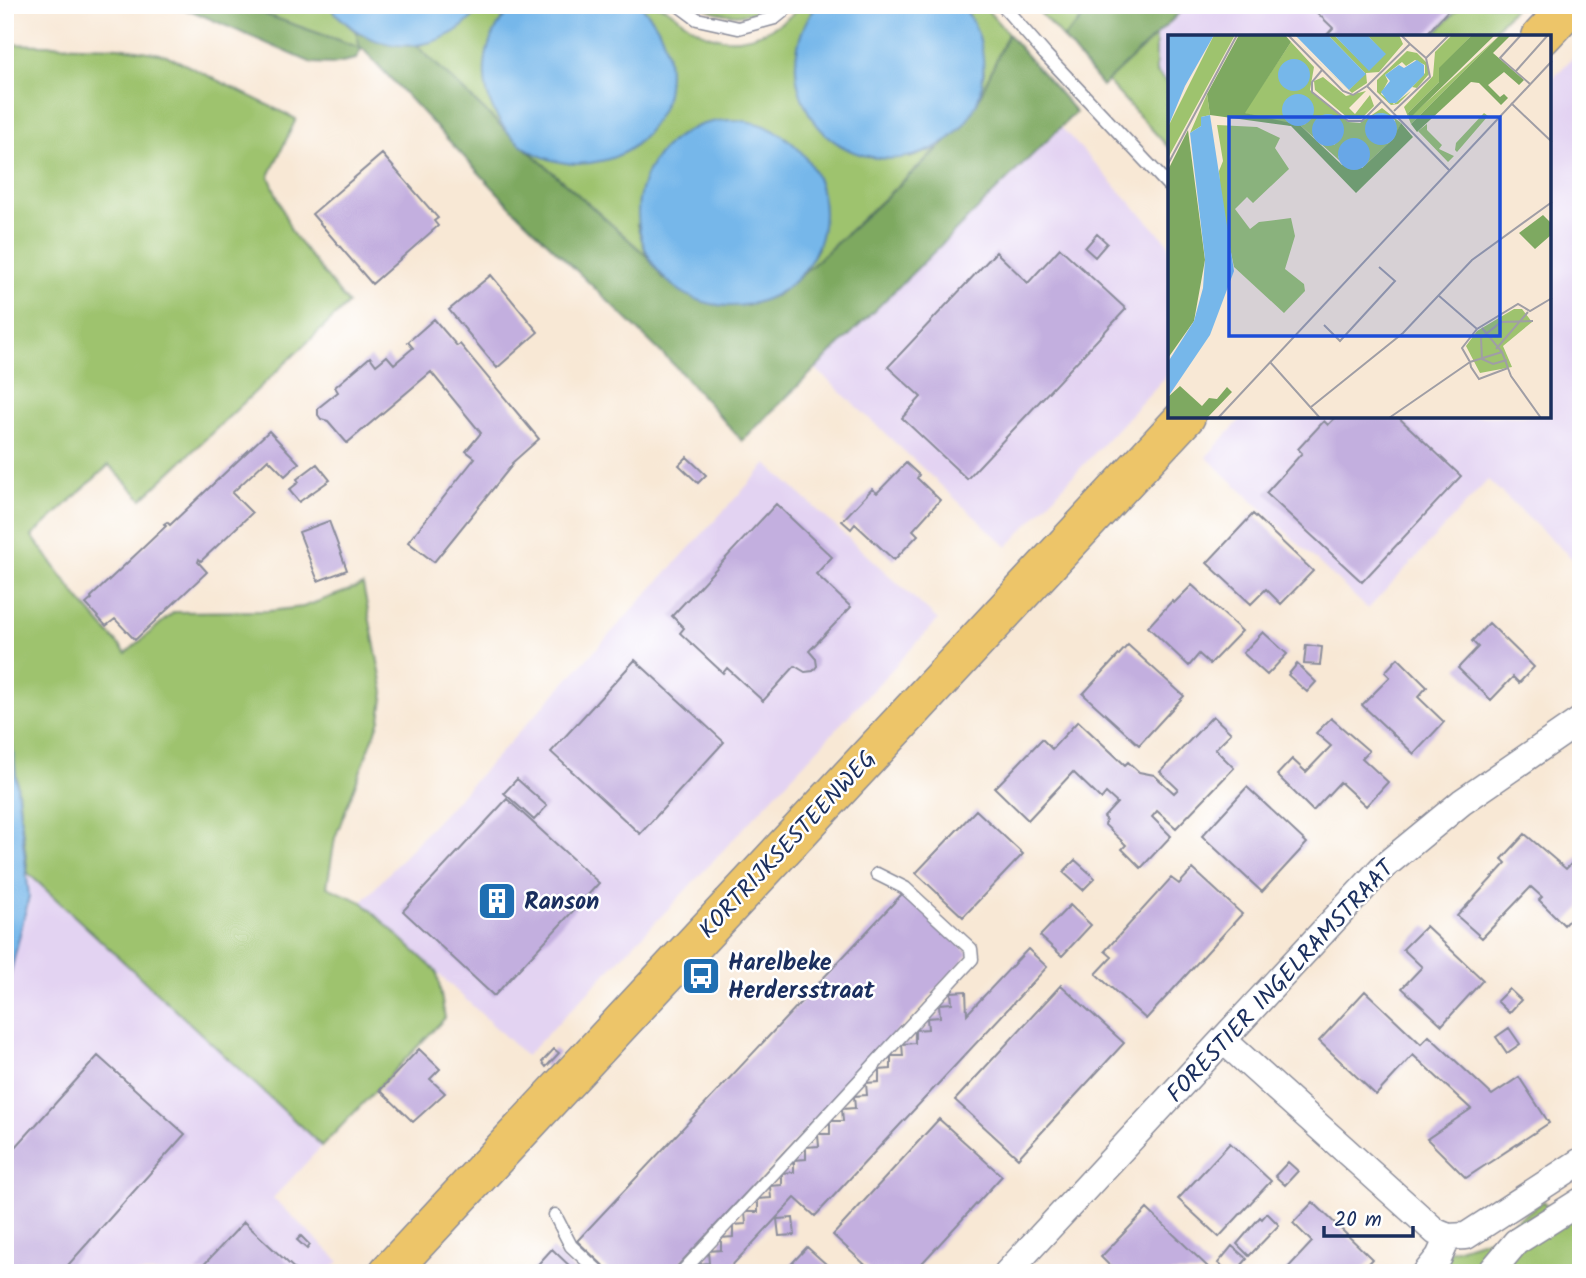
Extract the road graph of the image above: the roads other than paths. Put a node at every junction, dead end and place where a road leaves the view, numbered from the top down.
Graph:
1 (678, 5) edge
2 (791, 5) edge
3 (1002, 5) edge
4 (1571, 5) edge
5 (1543, 35) edge
6 (1168, 185) edge
7 (1184, 418) edge
8 (1581, 720) edge
9 (877, 874) dead end
10 (1223, 1040) junction
11 (1581, 1161) edge
12 (1581, 1201) edge
13 (555, 1215) dead end
14 (1477, 1229) junction
15 (1448, 1237) junction
16 (1498, 1269) edge
17 (388, 1273) edge
18 (600, 1273) edge
19 (681, 1273) edge
20 (1007, 1273) edge
21 (1426, 1273) edge

1 - 2 lane
3 - 6 lane
4 - 5 main road
7 - 17 main road, KORTRIJKSESTEENWEG
8 - 10 street, FORESTIER INGELRAMSTRAAT
9 - 19 lane
10 - 15 street
10 - 20 street, FORESTIER INGELRAMSTRAAT
11 - 14 street
12 - 16 street
13 - 18 lane
14 - 15 street
14 - 16 street
15 - 21 street

